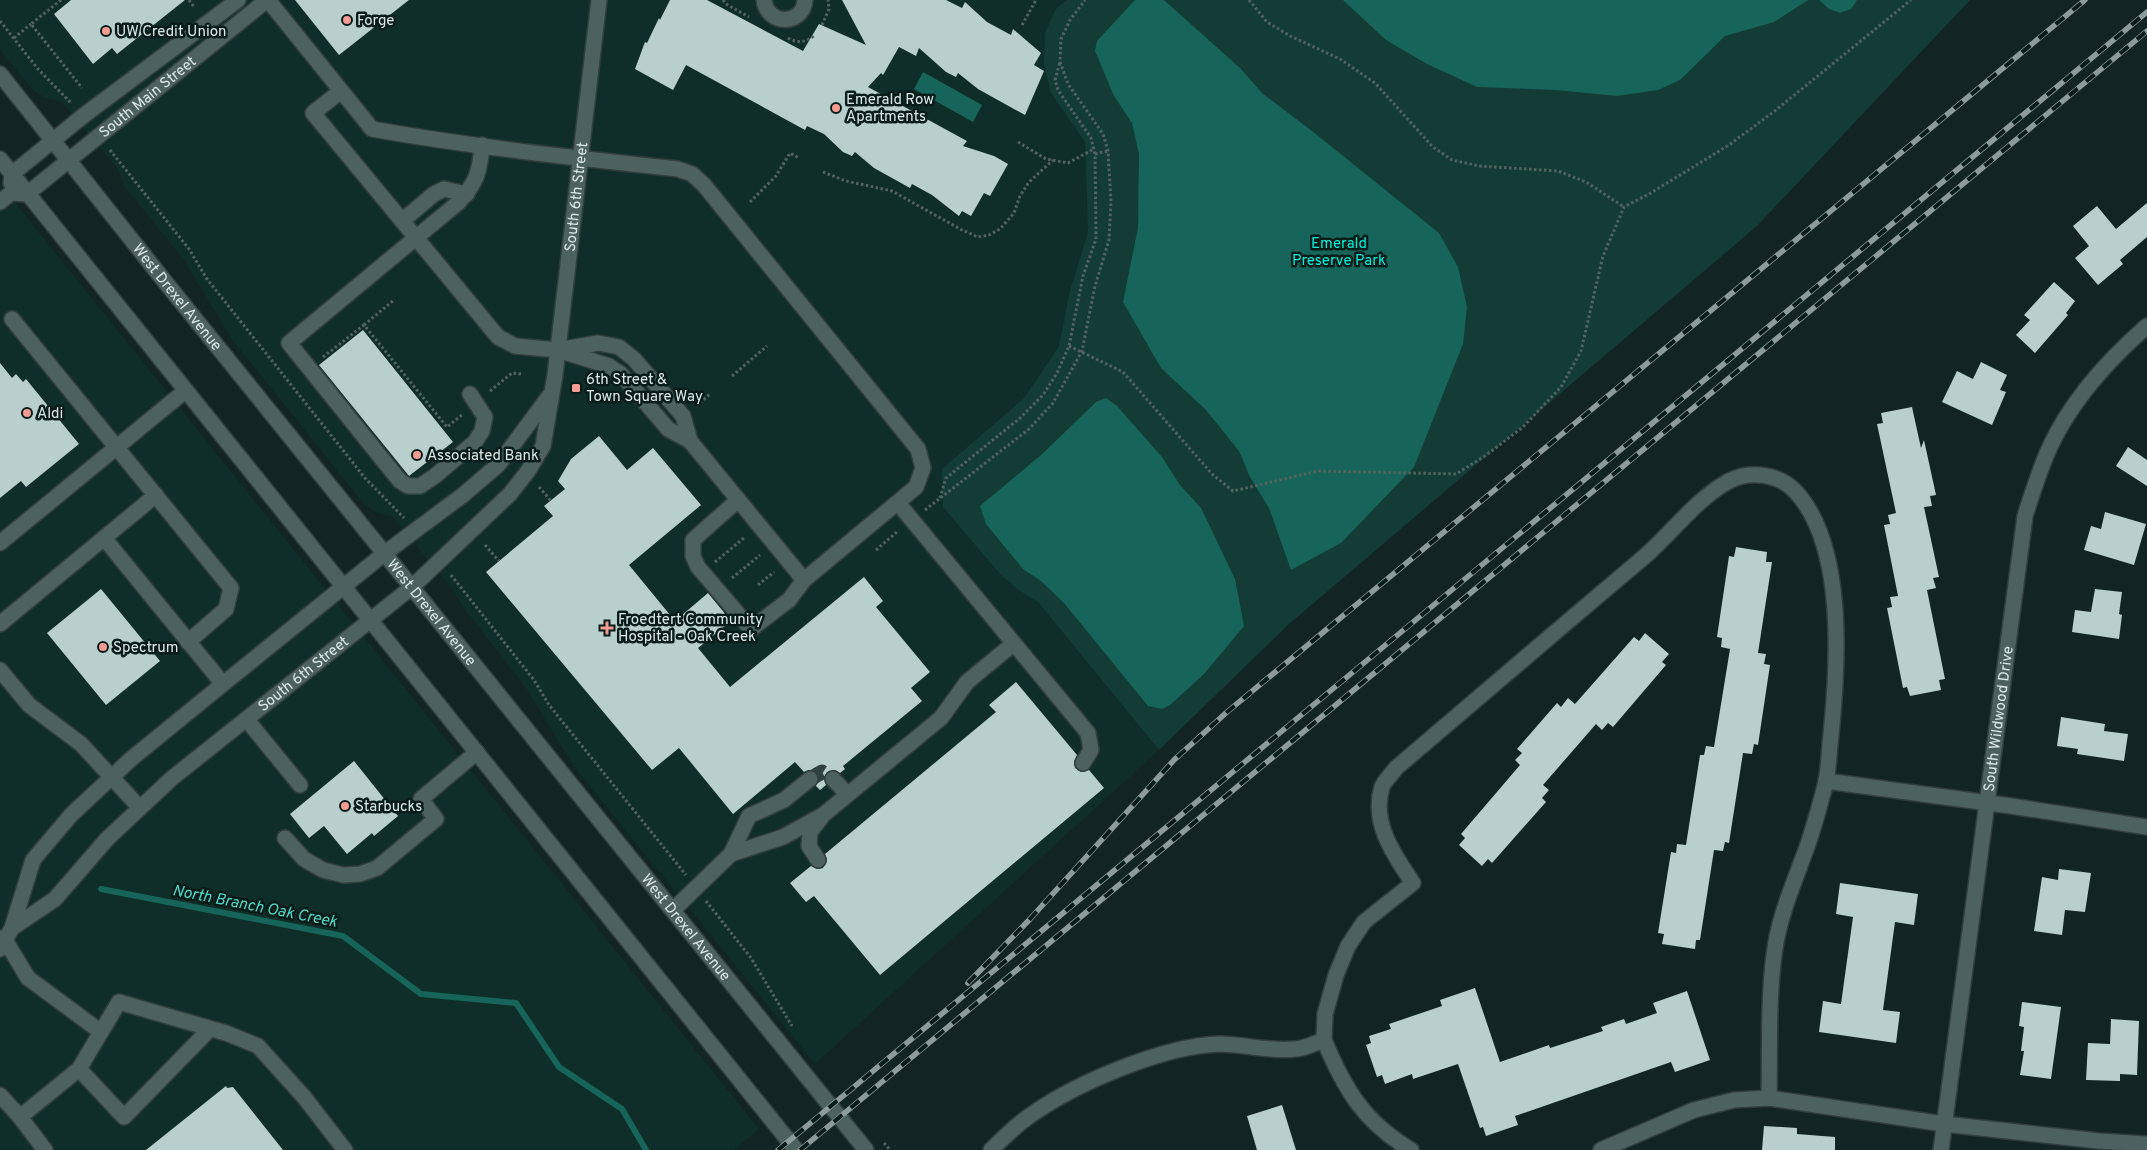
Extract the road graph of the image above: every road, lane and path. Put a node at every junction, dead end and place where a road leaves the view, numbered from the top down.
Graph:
1 (61, 0) edge
2 (189, 0) edge
3 (238, 0) edge
4 (268, 0) edge
5 (598, 0) edge
6 (764, 0) edge
7 (805, 0) edge
8 (828, 0) edge
9 (1036, 0) edge
10 (1085, 0) edge
11 (1249, 0) edge
12 (1911, 0) edge
13 (194, 7) dead end
14 (0, 20) edge
15 (31, 24) junction
16 (822, 25) dead end
17 (1022, 25) dead end
18 (14, 38) junction
19 (1060, 62) junction
20 (0, 74) edge
21 (82, 88) dead end
22 (341, 90) junction
23 (64, 94) dead end
24 (53, 140) junction
25 (1018, 142) dead end
26 (482, 145) junction
27 (1094, 150) junction
28 (1108, 151) junction
29 (1095, 154) junction
30 (581, 158) junction
31 (799, 158) dead end
32 (0, 159) edge
33 (70, 160) junction
34 (1053, 160) junction
35 (125, 168) dead end
36 (823, 172) dead end
37 (12, 174) junction
38 (27, 194) junction
39 (467, 194) junction
40 (5, 198) edge
41 (750, 202) dead end
42 (1624, 207) junction
43 (402, 220) junction
44 (417, 239) junction
45 (394, 300) dead end
46 (12, 319) dead end
47 (364, 325) junction
48 (2147, 326) edge
49 (767, 346) dead end
50 (1069, 346) junction
51 (558, 350) junction
52 (1082, 351) junction
53 (322, 358) dead end
54 (520, 374) dead end
55 (732, 376) dead end
56 (185, 391) junction
57 (552, 393) junction
58 (710, 394) dead end
59 (477, 395) joint
60 (691, 410) dead end
61 (465, 412) dead end
62 (690, 441) junction
63 (116, 446) junction
64 (539, 486) dead end
65 (156, 495) junction
66 (940, 498) junction
67 (738, 500) junction
68 (551, 501) dead end
69 (898, 503) junction
70 (394, 507) dead end
71 (924, 510) dead end
72 (759, 526) junction
73 (901, 530) dead end
74 (104, 538) junction
75 (0, 543) edge
76 (774, 543) junction
77 (485, 545) dead end
78 (876, 550) dead end
79 (385, 553) junction
80 (499, 562) dead end
81 (702, 572) junction
82 (804, 580) junction
83 (343, 586) junction
84 (412, 587) junction
85 (718, 590) junction
86 (465, 592) dead end
87 (370, 622) junction
88 (0, 624) edge
89 (188, 642) junction
90 (1014, 644) junction
91 (0, 670) edge
92 (223, 684) junction
93 (247, 720) junction
94 (477, 752) junction
95 (1083, 763) dead end
96 (111, 778) junction
97 (810, 779) tunnel mouth
98 (833, 779) tunnel mouth
99 (1826, 781) junction
100 (300, 785) dead end
101 (847, 794) junction
102 (1988, 802) junction
103 (140, 808) junction
104 (823, 815) junction
105 (2147, 826) edge
106 (285, 838) dead end
107 (730, 854) junction
108 (818, 860) dead end
109 (677, 864) dead end
110 (673, 910) junction
111 (719, 917) dead end
112 (4, 939) edge
113 (210, 1029) junction
114 (101, 1032) junction
115 (796, 1033) dead end
116 (1324, 1040) junction
117 (79, 1069) junction
118 (0, 1096) edge
119 (1769, 1098) junction
120 (20, 1117) junction
121 (1944, 1124) junction
122 (878, 1136) dead end
123 (2147, 1144) edge
124 (45, 1150) edge
125 (345, 1150) edge
126 (796, 1150) edge
127 (866, 1150) edge
128 (890, 1150) edge
129 (991, 1150) edge
130 (1411, 1150) edge
131 (1601, 1150) edge
132 (1941, 1150) edge

1 - 15 path
2 - 13 path
3 - 24 street, South Main Street
4 - 22 street
4 - 33 street, South Main Street
5 - 30 street, South 6th Street
6 - 7 street
8 - 16 path
9 - 17 path
10 - 19 path
11 - 42 path
12 - 42 path
14 - 18 path
15 - 18 path
15 - 21 path
18 - 23 path
19 - 27 path
19 - 28 path
20 - 24 street, West Drexel Avenue
22 - 26 street
22 - 43 street
24 - 33 street, West Drexel Avenue
24 - 37 street, South Main Street
25 - 34 path
26 - 30 street
26 - 39 street
27 - 29 path
27 - 34 path
28 - 29 path
28 - 52 path
29 - 50 path
30 - 51 street, South 6th Street
30 - 69 street
31 - 41 path
32 - 37 street
33 - 38 street, South Main Street
33 - 79 street, West Drexel Avenue
34 - 36 path
35 - 70 path
37 - 38 street
37 - 40 street
38 - 40 street
38 - 56 street
39 - 43 street
39 - 44 street
42 - 52 path
43 - 44 street
44 - 51 street
44 - 59 street
45 - 47 path
46 - 63 street
47 - 53 path
47 - 61 path
48 - 102 street, South Wildwood Drive
49 - 55 path
50 - 52 path
50 - 66 path
51 - 57 street, South 6th Street
51 - 62 street
51 - 62 street
52 - 66 path
54 - 59 path
56 - 63 street
56 - 83 street
57 - 79 street, South 6th Street
57 - 84 street, South 6th Street
58 - 60 path
62 - 67 street
63 - 65 street
63 - 75 street
64 - 68 path
65 - 74 street
65 - 89 street
66 - 71 path
67 - 72 street
67 - 81 street
69 - 82 street
69 - 90 street
72 - 76 street
72 - 81 path
73 - 78 path
74 - 88 street
74 - 89 street
76 - 82 street
76 - 85 path
77 - 80 path
79 - 83 street, South 6th Street
79 - 84 street, West Drexel Avenue
81 - 85 street
82 - 85 street
83 - 87 street
83 - 92 street, South 6th Street
84 - 87 street, South 6th Street
84 - 110 street, West Drexel Avenue
86 - 109 path
87 - 93 street, South 6th Street
87 - 94 street
89 - 92 street
90 - 95 street
90 - 101 street
91 - 96 street
92 - 96 street, South 6th Street
93 - 100 street
93 - 103 street, South 6th Street
94 - 106 street
94 - 126 street
96 - 103 street
96 - 112 street, South 6th Street
97 - 107 street
98 - 101 street
99 - 102 street
99 - 116 street
99 - 119 street
101 - 104 street
102 - 105 street
102 - 121 street, South Wildwood Drive
103 - 112 street, South 6th Street
104 - 107 street
104 - 108 street
107 - 110 street
110 - 127 street, West Drexel Avenue
111 - 115 path
112 - 114 street
113 - 114 street
113 - 117 street
113 - 125 street
114 - 117 street
116 - 129 street
116 - 130 street
117 - 120 street
118 - 120 street
119 - 121 street
119 - 131 street
120 - 124 street
121 - 123 street
121 - 132 street, South Wildwood Drive
122 - 128 path

